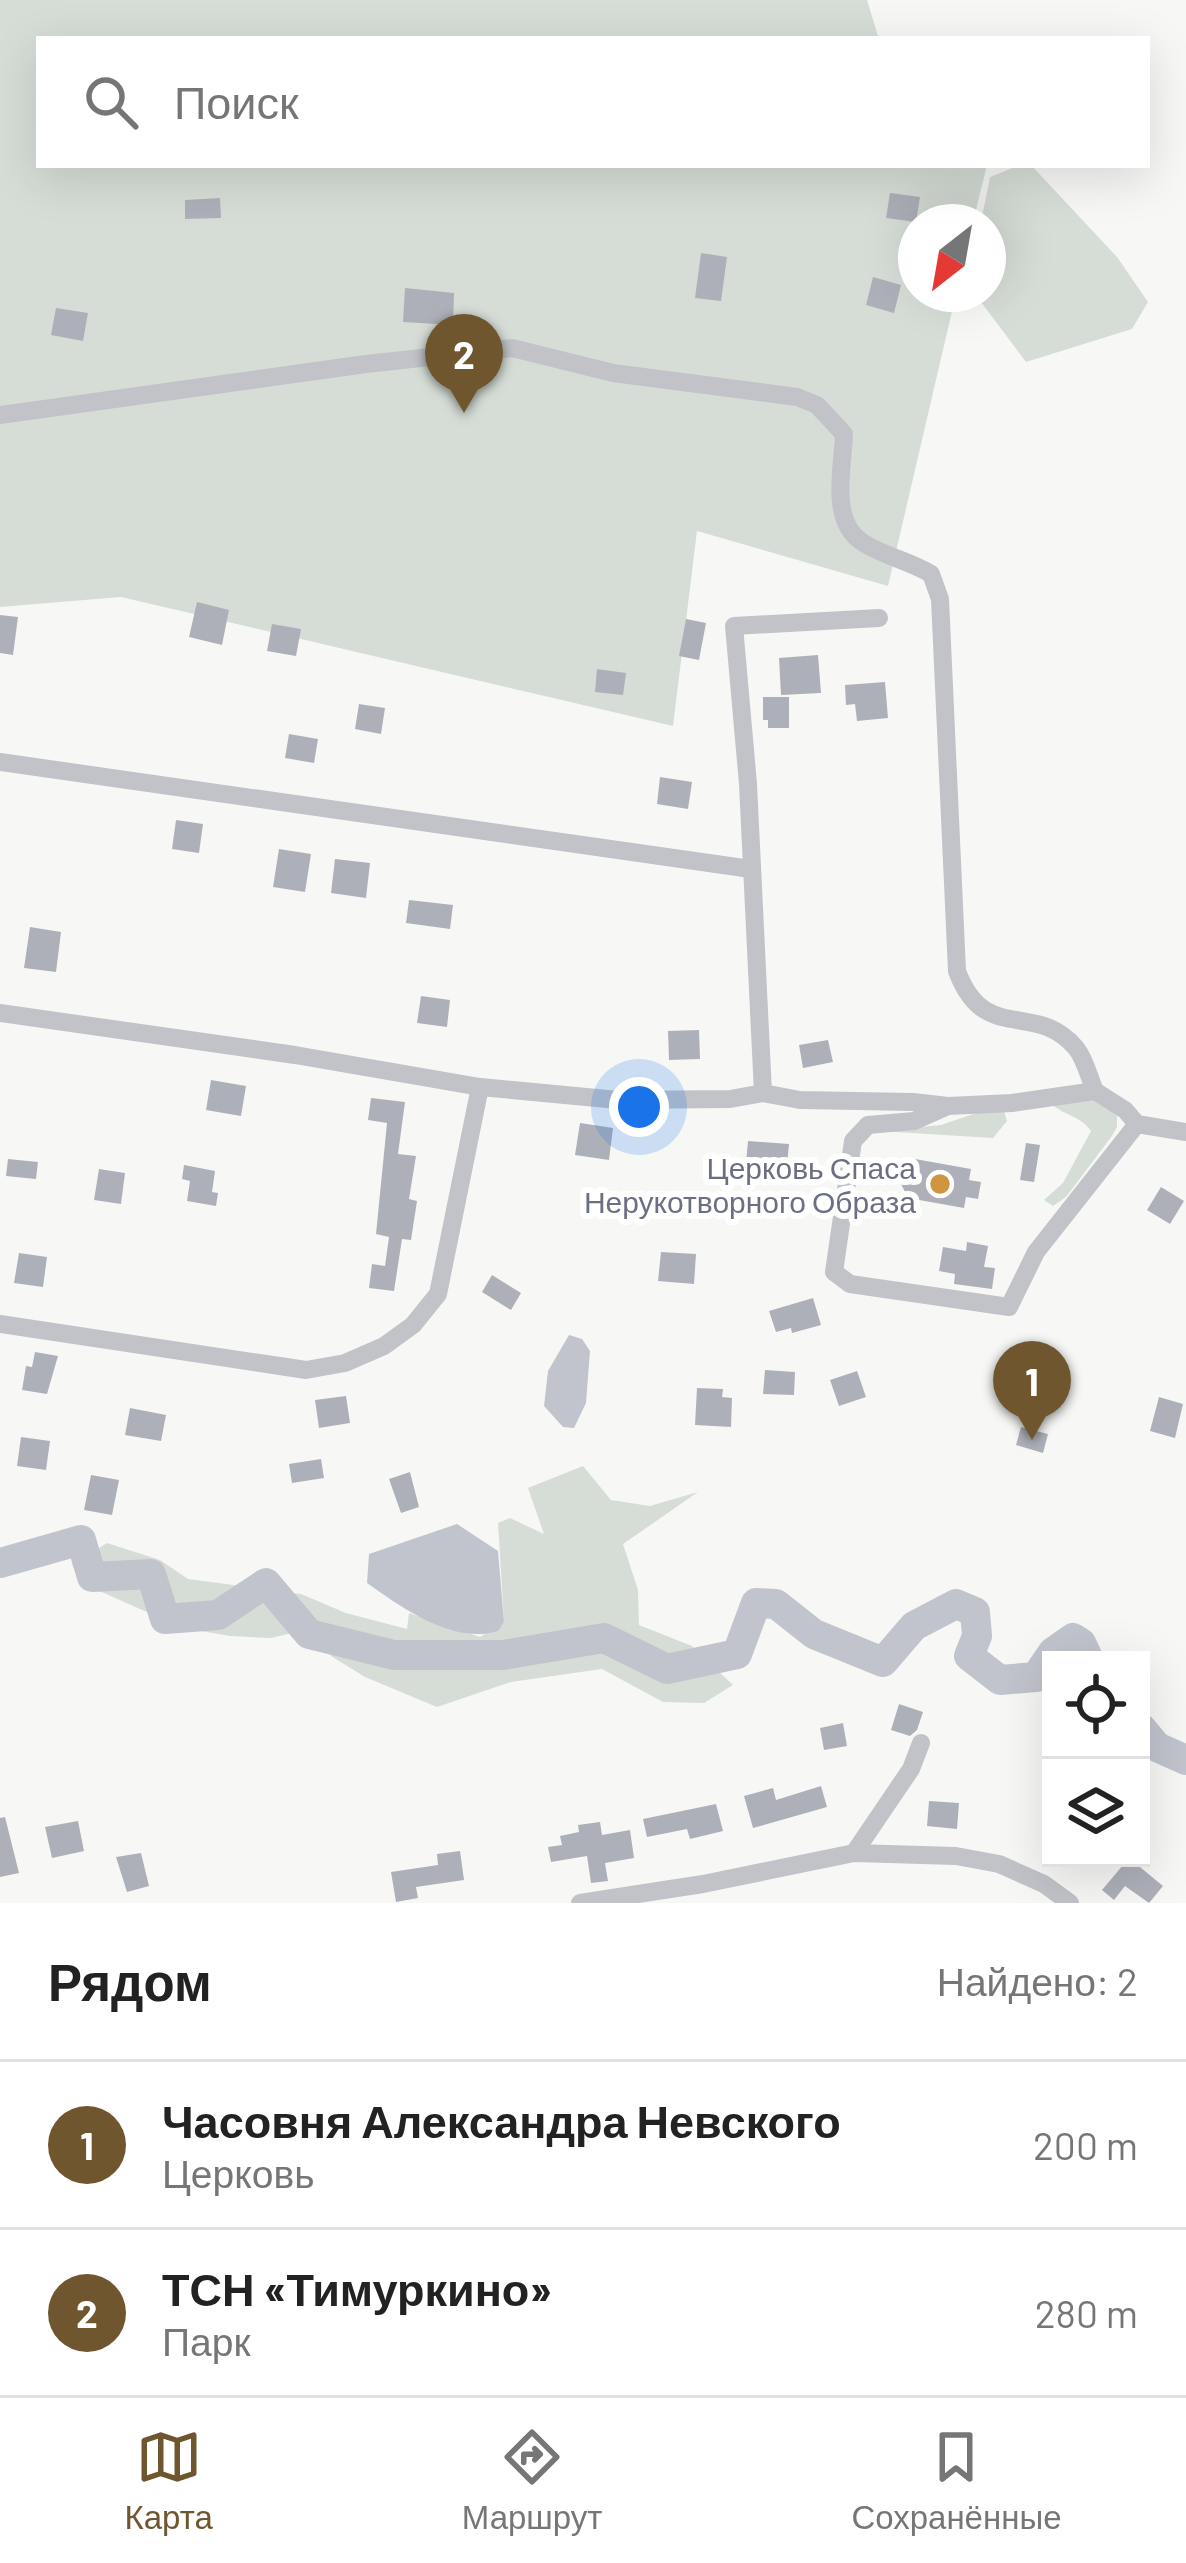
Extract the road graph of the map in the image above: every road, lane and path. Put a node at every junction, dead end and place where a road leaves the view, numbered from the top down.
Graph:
1 (0, 415) edge
2 (880, 618) dead end
3 (0, 761) edge
4 (751, 869) junction
5 (0, 1012) edge
6 (479, 1087) junction
7 (1095, 1091) junction
8 (763, 1093) junction
9 (948, 1106) junction
10 (1137, 1124) junction
11 (1186, 1132) edge
12 (0, 1324) edge
13 (921, 1743) dead end
14 (854, 1853) junction
15 (703, 1894) edge
16 (580, 1903) edge
17 (1070, 1903) edge

1 - 7 street
2 - 4 street
3 - 4 street
4 - 8 street
5 - 6 street
6 - 8 street
6 - 12 street
7 - 9 street
7 - 10 street
8 - 9 street
9 - 10 street
10 - 11 street
13 - 14 street
14 - 15 street
14 - 17 street
15 - 16 street

